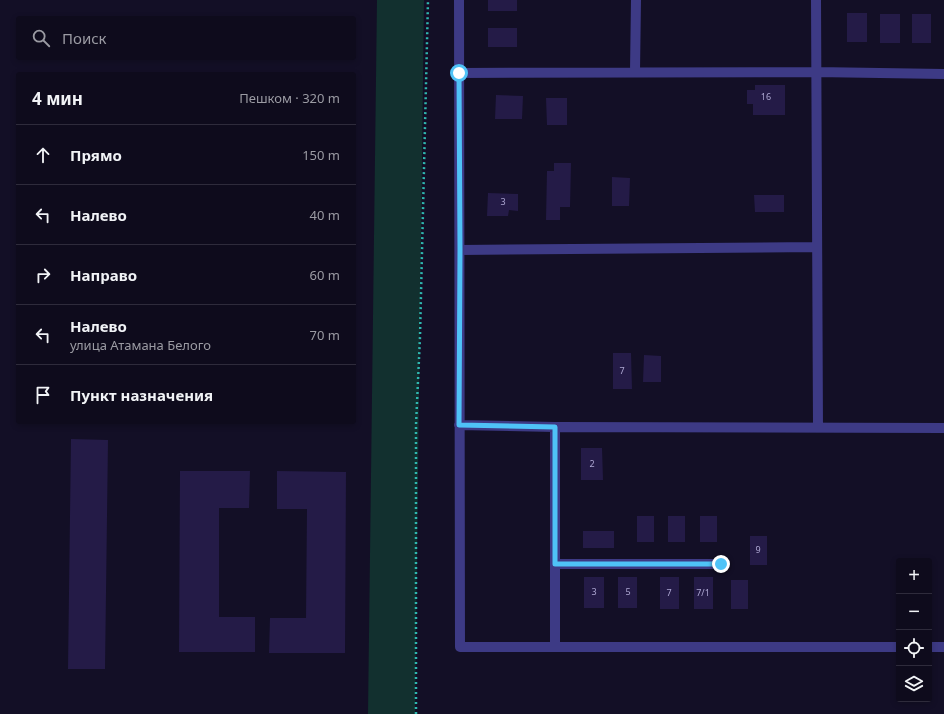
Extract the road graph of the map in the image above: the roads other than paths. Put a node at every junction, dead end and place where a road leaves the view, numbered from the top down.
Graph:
1 (459, 0) edge
2 (636, 0) edge
3 (816, 0) edge
4 (635, 71) junction
5 (816, 72) junction
6 (459, 73) junction
7 (944, 74) edge
8 (817, 248) junction
9 (460, 250) junction
10 (459, 425) junction
11 (555, 427) junction
12 (818, 427) junction
13 (944, 428) edge
14 (555, 564) junction
15 (721, 564) dead end
16 (555, 646) junction
17 (896, 647) edge
18 (932, 647) edge
19 (944, 647) edge

1 - 6 street
2 - 4 street
3 - 5 street
4 - 5 street
4 - 6 street
5 - 7 street
5 - 8 street
6 - 9 street
8 - 9 street
8 - 12 street
9 - 10 street
10 - 11 street
10 - 16 street
11 - 12 street
11 - 14 street
12 - 13 street
14 - 15 street
14 - 16 street
16 - 17 street
18 - 19 street

